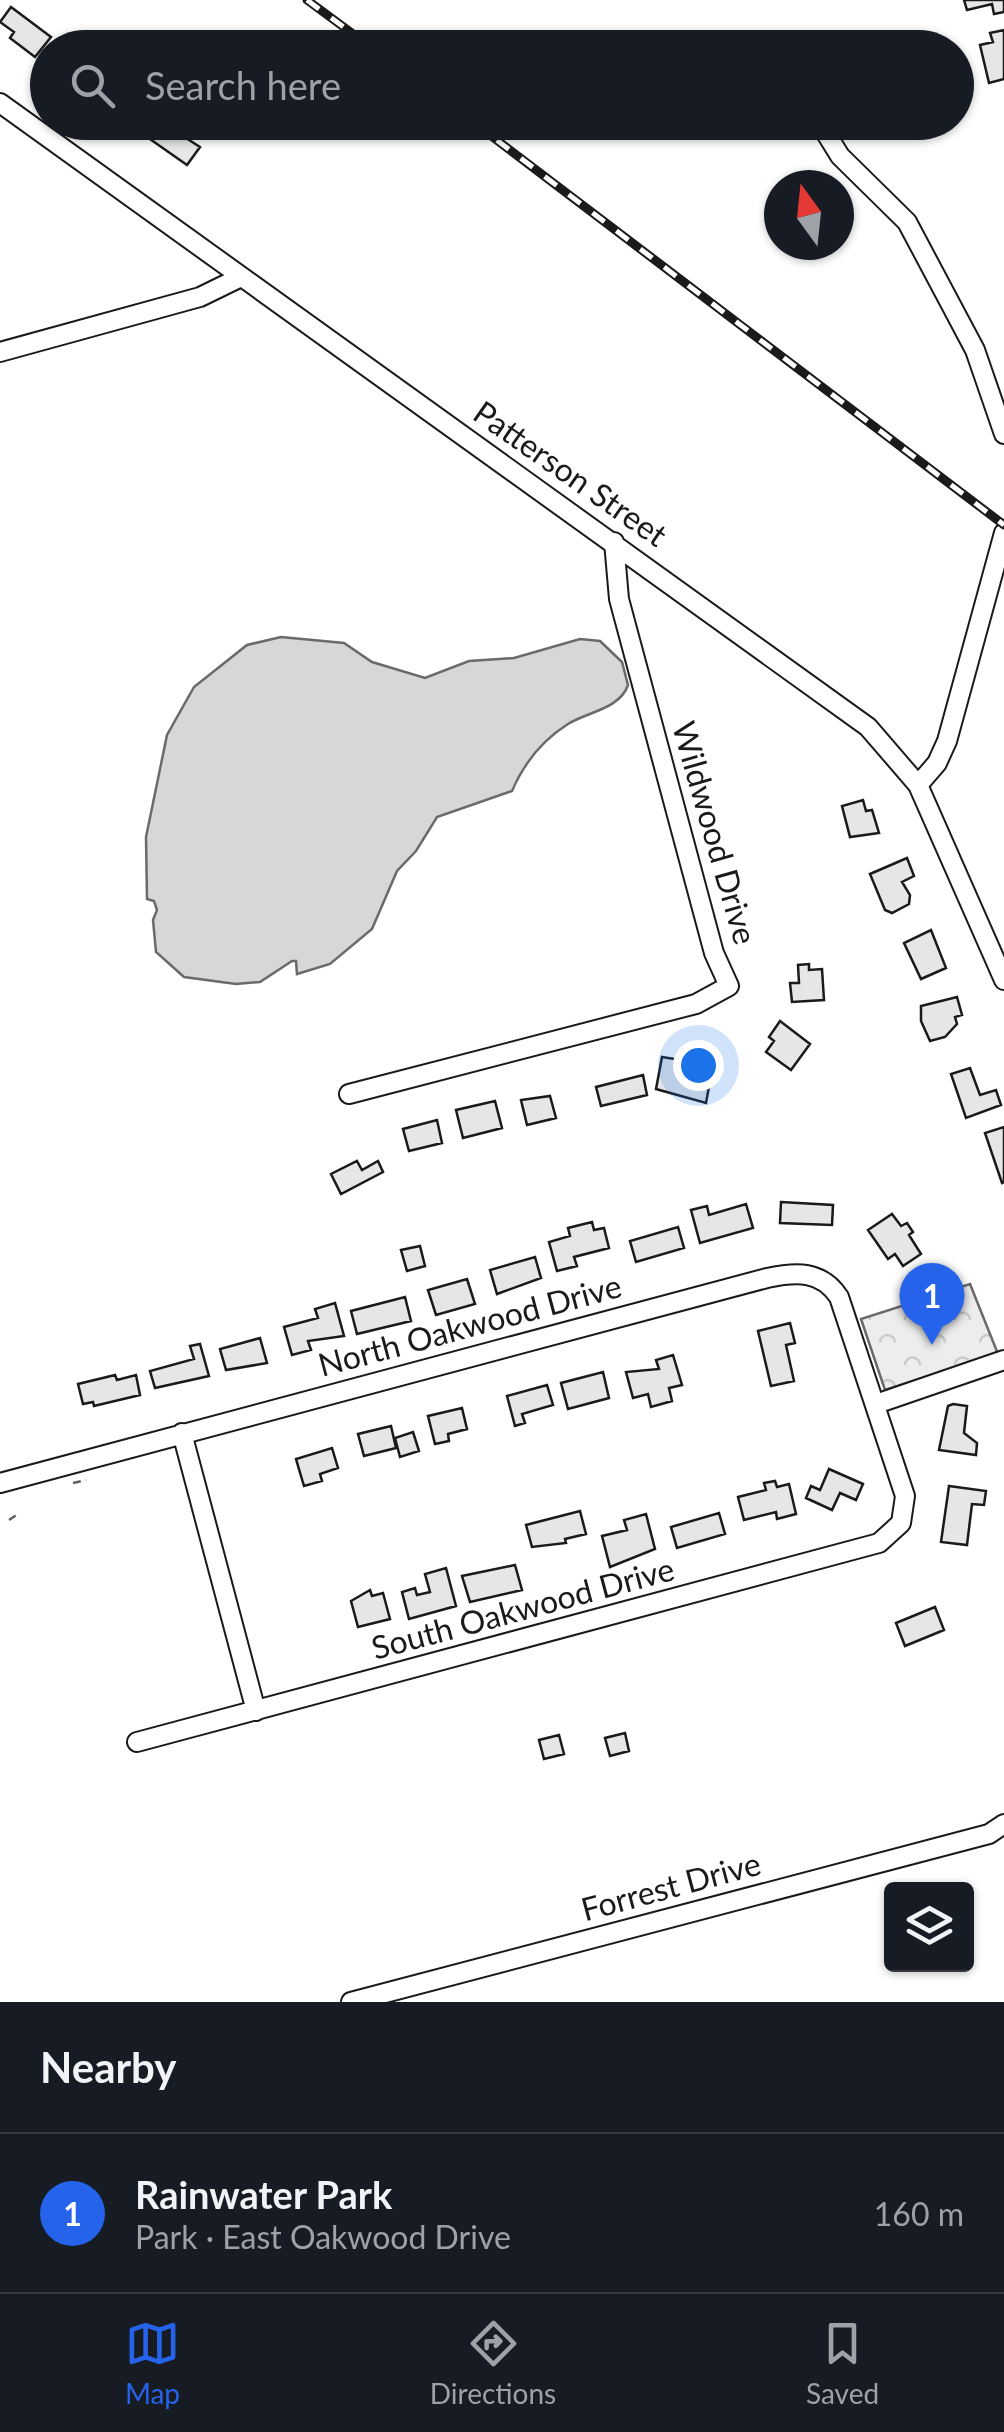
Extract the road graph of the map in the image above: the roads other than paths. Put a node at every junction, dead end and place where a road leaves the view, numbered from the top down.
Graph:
1 (0, 103) edge
2 (30, 125) edge
3 (51, 140) edge
4 (830, 140) edge
5 (241, 278) junction
6 (0, 352) edge
7 (1004, 434) edge
8 (1004, 533) edge
9 (614, 542) junction
10 (918, 785) junction
11 (1004, 980) edge
12 (349, 1094) dead end
13 (1004, 1360) edge
14 (876, 1404) junction
15 (182, 1434) junction
16 (0, 1483) edge
17 (906, 1507) joint
18 (256, 1711) junction
19 (137, 1742) dead end
20 (1004, 1824) edge
21 (386, 1998) edge
22 (351, 2002) edge

1 - 2 street, Patterson Street
3 - 5 street, Patterson Street
4 - 7 street
5 - 6 street
5 - 9 street, Patterson Street
8 - 10 street
9 - 10 street, Patterson Street
9 - 12 street, Wildwood Drive
10 - 11 street, Patterson Street
13 - 14 street
14 - 15 street, North Oakwood Drive
14 - 17 street, North Oakwood Drive
15 - 16 street, North Oakwood Drive
15 - 18 street
17 - 18 street, South Oakwood Drive
18 - 19 street, South Oakwood Drive
20 - 21 street, Forrest Drive
21 - 22 street, Forrest Drive

